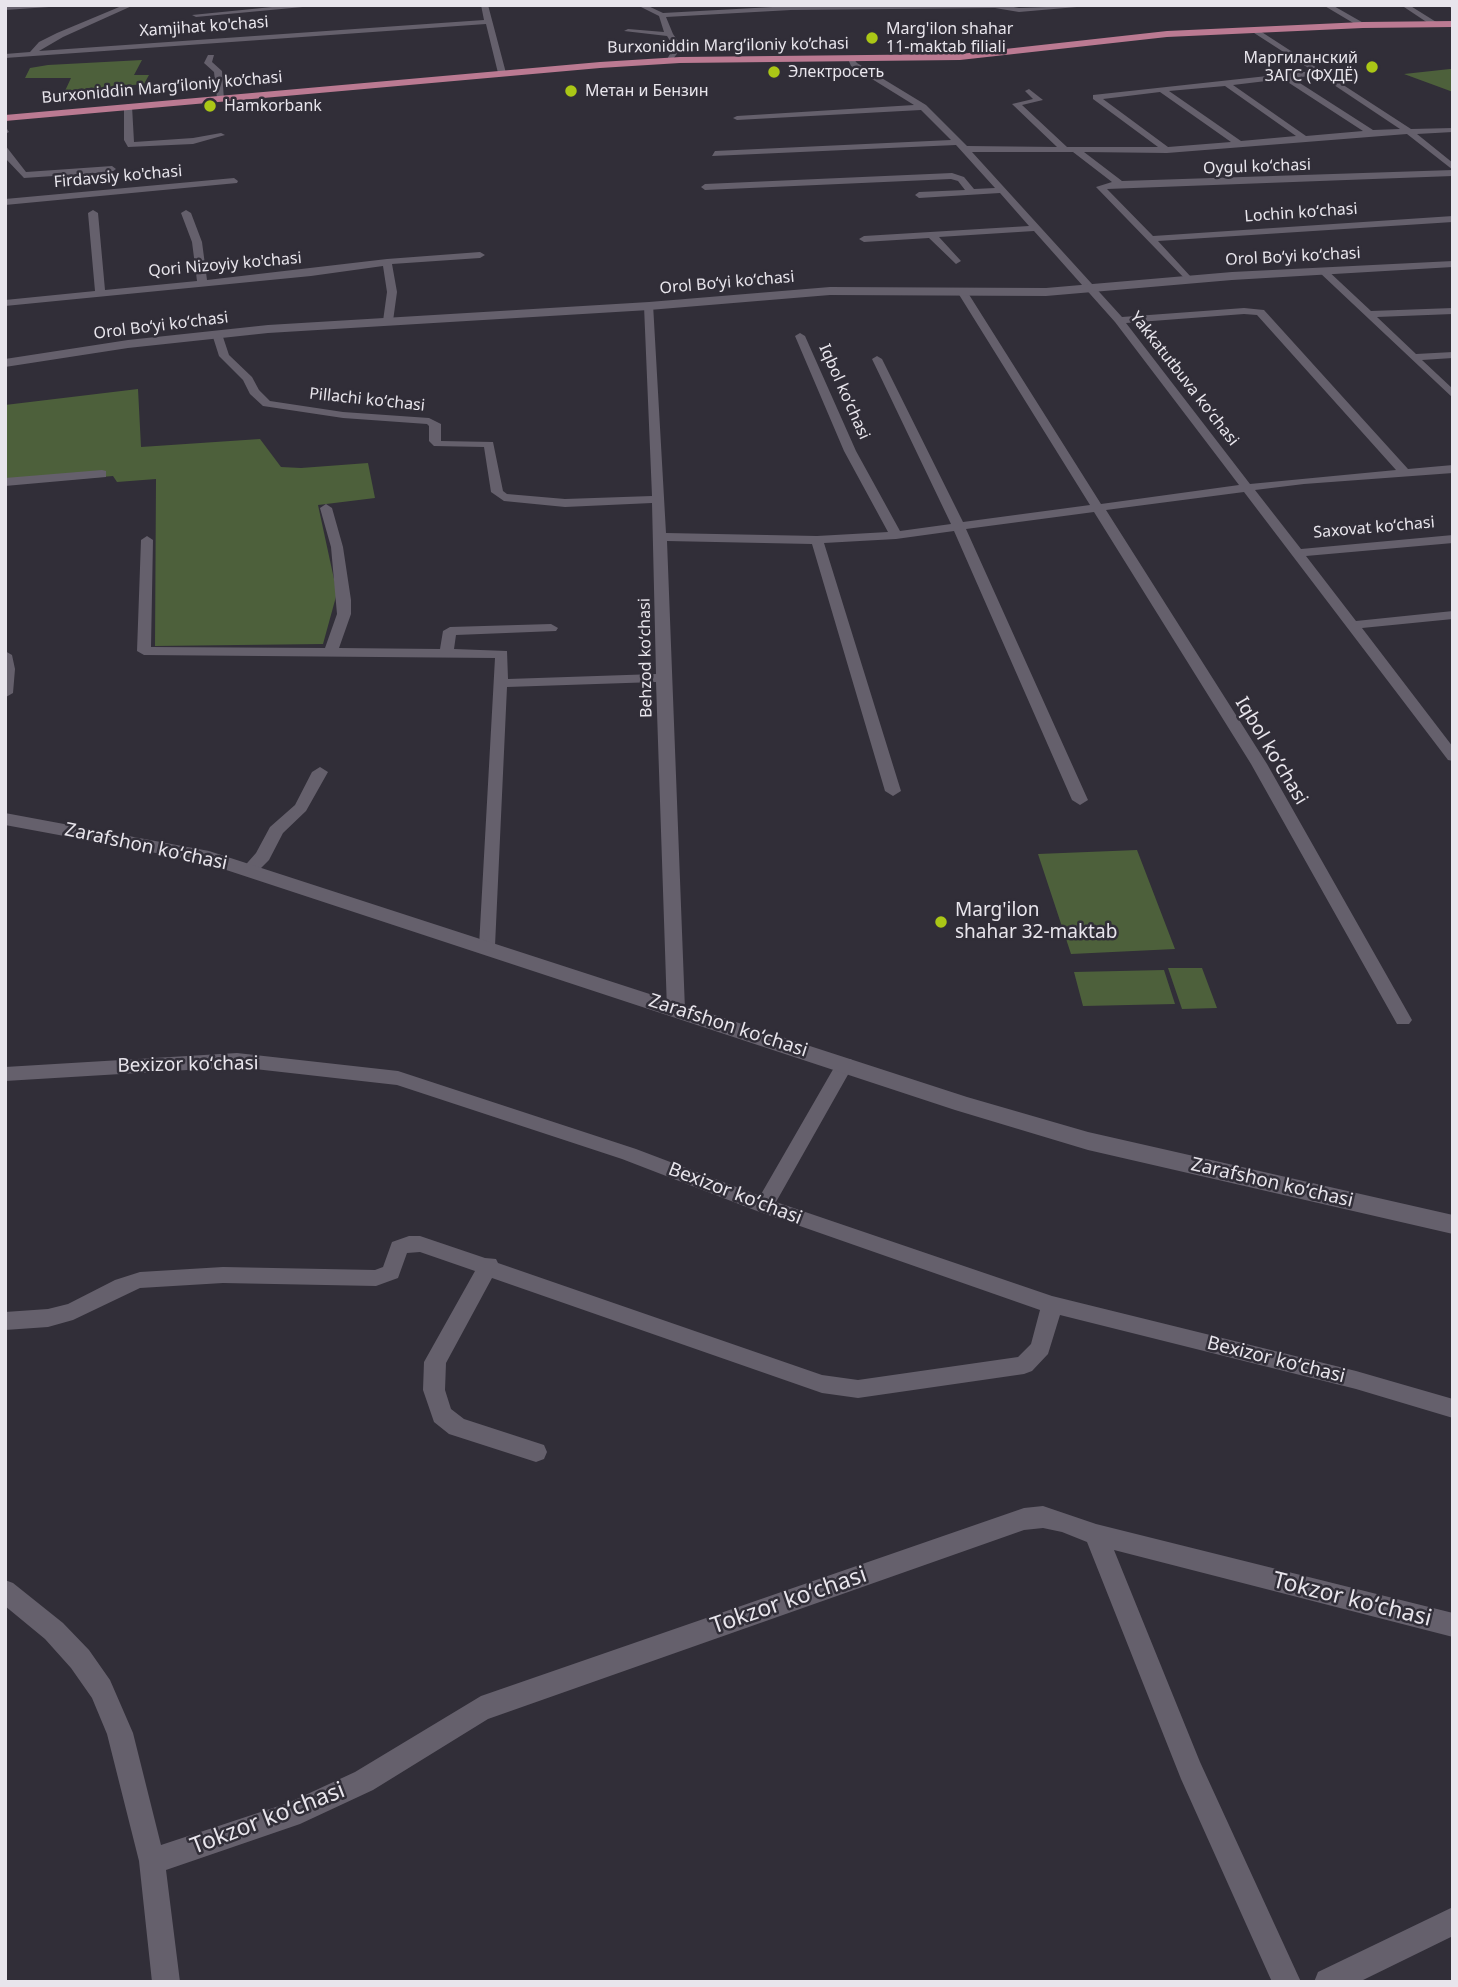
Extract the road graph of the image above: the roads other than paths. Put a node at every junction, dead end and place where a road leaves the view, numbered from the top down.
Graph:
1 (49, 5) edge
2 (131, 5) edge
3 (321, 5) edge
4 (484, 5) edge
5 (640, 5) edge
6 (1097, 5) edge
7 (1326, 5) edge
8 (1404, 5) edge
9 (981, 7) edge
10 (5, 8) edge
11 (196, 15) dead end
12 (662, 15) junction
13 (332, 18) dead end
14 (488, 22) junction
15 (1437, 24) junction
16 (1453, 24) edge
17 (1363, 25) junction
18 (1254, 29) junction
19 (336, 31) junction
20 (628, 31) dead end
21 (669, 34) junction
22 (33, 53) junction
23 (5, 56) edge
24 (211, 57) dead end
25 (852, 59) junction
26 (670, 61) junction
27 (502, 73) junction
28 (1321, 73) junction
29 (1283, 76) junction
30 (1226, 83) junction
31 (1162, 90) junction
32 (1028, 91) dead end
33 (221, 98) junction
34 (128, 106) junction
35 (923, 107) junction
36 (5, 118) edge
37 (737, 118) dead end
38 (1453, 130) edge
39 (1408, 131) junction
40 (1371, 133) junction
41 (221, 135) dead end
42 (1304, 138) junction
43 (1239, 143) junction
44 (961, 145) junction
45 (5, 147) edge
46 (1069, 149) junction
47 (1167, 150) junction
48 (715, 154) dead end
49 (1453, 167) edge
50 (112, 169) dead end
51 (1453, 173) edge
52 (234, 181) dead end
53 (1120, 184) junction
54 (705, 187) dead end
55 (1002, 190) junction
56 (972, 192) junction
57 (919, 195) dead end
58 (5, 202) edge
59 (93, 213) dead end
60 (186, 213) dead end
61 (1453, 219) edge
62 (1036, 228) junction
63 (931, 234) junction
64 (864, 239) dead end
65 (1151, 239) junction
66 (480, 256) dead end
67 (956, 261) dead end
68 (387, 262) junction
69 (1453, 264) edge
70 (1322, 270) junction
71 (1188, 279) junction
72 (202, 283) junction
73 (1091, 289) junction
74 (100, 293) junction
75 (963, 293) junction
76 (5, 303) edge
77 (649, 306) junction
78 (1453, 311) edge
79 (1368, 314) junction
80 (1119, 320) junction
81 (388, 321) junction
82 (217, 334) junction
83 (800, 336) dead end
84 (1453, 355) edge
85 (1413, 357) junction
86 (877, 359) dead end
87 (5, 363) edge
88 (1453, 395) edge
89 (1453, 469) edge
90 (1405, 473) junction
91 (102, 474) dead end
92 (5, 482) edge
93 (1249, 489) junction
94 (659, 499) junction
95 (1098, 507) junction
96 (326, 508) dead end
97 (959, 527) junction
98 (896, 536) junction
99 (659, 537) junction
100 (1453, 539) edge
101 (147, 540) dead end
102 (817, 540) junction
103 (1299, 553) junction
104 (1453, 615) edge
105 (1354, 625) junction
106 (551, 628) dead end
107 (330, 653) junction
108 (5, 654) edge
109 (446, 654) junction
110 (663, 678) junction
111 (501, 683) junction
112 (6, 693) edge
113 (1453, 757) edge
114 (320, 772) dead end
115 (893, 791) dead end
116 (1080, 800) dead end
117 (5, 819) edge
118 (249, 870) junction
119 (487, 946) junction
120 (676, 1010) junction
121 (1404, 1020) dead end
122 (845, 1064) junction
123 (5, 1074) edge
124 (764, 1206) junction
125 (1453, 1225) edge
126 (489, 1265) junction
127 (1052, 1305) junction
128 (5, 1321) edge
129 (1453, 1409) edge
130 (536, 1452) dead end
131 (1096, 1535) junction
132 (5, 1591) edge
133 (1453, 1625) edge
134 (152, 1861) junction
135 (1453, 1921) edge
136 (166, 1982) edge
137 (1287, 1982) edge
138 (1328, 1982) edge

1 - 10 street
2 - 22 street
3 - 11 street
4 - 14 street
5 - 12 street
6 - 9 street
7 - 17 street
8 - 15 street
9 - 12 street
12 - 21 street
13 - 19 street
14 - 19 street, Xamjihat ko'chasi
14 - 27 street
15 - 16 main road, Burxoniddin Marg’iloniy ko’chasi
15 - 17 main road, Burxoniddin Marg’iloniy ko’chasi
17 - 18 main road, Burxoniddin Marg’iloniy ko’chasi
18 - 25 main road, Burxoniddin Marg’iloniy ko’chasi
18 - 28 street
19 - 22 street, Xamjihat ko'chasi
20 - 21 street
21 - 26 street
22 - 23 street, Xamjihat ko'chasi
24 - 33 street
25 - 26 main road, Burxoniddin Marg’iloniy ko’chasi
25 - 35 street, Yakkatutbuva koʻchasi
26 - 27 main road, Burxoniddin Marg’iloniy ko’chasi
27 - 33 main road, Burxoniddin Marg’iloniy ko’chasi
28 - 29 street
28 - 39 street
29 - 30 street
29 - 40 street
30 - 31 street
30 - 42 street, Oygul koʻchasi
31 - 43 street, Oygul koʻchasi
31 - 47 street
32 - 46 street
33 - 34 main road, Burxoniddin Marg’iloniy ko’chasi
34 - 36 main road, Burxoniddin Marg’iloniy ko’chasi
34 - 41 street
35 - 37 street
35 - 44 street, Yakkatutbuva koʻchasi
38 - 39 street, Oygul koʻchasi
39 - 40 street, Oygul koʻchasi
39 - 49 street
40 - 42 street, Oygul koʻchasi
42 - 43 street, Oygul koʻchasi
43 - 47 street, Oygul koʻchasi
44 - 46 street, Oygul koʻchasi
44 - 48 street, Oygul koʻchasi
44 - 55 street, Yakkatutbuva koʻchasi
45 - 50 street
46 - 47 street, Oygul koʻchasi
46 - 53 street
51 - 53 street, Oygul koʻchasi
52 - 58 street, Firdavsiy ko'chasi
53 - 65 street
54 - 56 street
55 - 56 street
55 - 62 street, Yakkatutbuva koʻchasi
56 - 57 street
59 - 74 street
60 - 72 street
61 - 65 street, Lochin koʻchasi
62 - 63 street
62 - 73 street, Yakkatutbuva koʻchasi
63 - 64 street
63 - 67 street
65 - 71 street
66 - 68 street, Qori Nizoyiy ko'chasi
68 - 72 street, Qori Nizoyiy ko'chasi
68 - 81 street
69 - 70 street, Orol Boʻyi koʻchasi
70 - 71 street, Orol Boʻyi koʻchasi
70 - 79 street
71 - 73 street, Orol Boʻyi koʻchasi
72 - 74 street, Qori Nizoyiy ko'chasi
73 - 75 street, Orol Boʻyi koʻchasi
73 - 80 street, Yakkatutbuva koʻchasi
74 - 76 street, Qori Nizoyiy ko'chasi
75 - 77 street, Orol Boʻyi koʻchasi
75 - 95 street, Iqbol koʻchasi
77 - 81 street, Orol Boʻyi koʻchasi
77 - 94 street, Behzod koʻchasi
78 - 79 street
79 - 85 street
80 - 90 street
80 - 93 street, Yakkatutbuva koʻchasi
81 - 82 street, Orol Boʻyi koʻchasi
82 - 87 street, Orol Boʻyi koʻchasi
82 - 94 street, Pillachi koʻchasi
83 - 98 street, Iqbol koʻchasi
84 - 85 street
85 - 88 street
86 - 97 street
89 - 90 street
90 - 93 street
91 - 92 street
93 - 95 street
93 - 103 street, Yakkatutbuva koʻchasi
94 - 99 street, Behzod koʻchasi
95 - 97 street
95 - 121 street, Iqbol koʻchasi
96 - 107 street
97 - 98 street
97 - 116 street
98 - 102 street
99 - 102 street
99 - 110 street, Behzod koʻchasi
100 - 103 street, Saxovat koʻchasi
101 - 107 street
102 - 115 street
103 - 105 street, Yakkatutbuva koʻchasi
104 - 105 street
105 - 113 street, Yakkatutbuva koʻchasi
106 - 109 street
107 - 109 street
108 - 112 street
109 - 111 street
110 - 111 street
110 - 120 street, Behzod koʻchasi
111 - 119 street
114 - 118 street
117 - 118 street, Zarafshon koʻchasi
118 - 119 street, Zarafshon koʻchasi
119 - 120 street, Zarafshon koʻchasi
120 - 122 street, Zarafshon koʻchasi
122 - 124 street
122 - 125 street, Zarafshon koʻchasi
123 - 124 street, Bexizor koʻchasi
124 - 127 street, Bexizor koʻchasi
126 - 127 street
126 - 128 street
126 - 130 street
127 - 129 street, Bexizor koʻchasi
131 - 133 street, Tokzor koʻchasi
131 - 134 street, Tokzor koʻchasi
131 - 137 street
132 - 134 street
134 - 136 street
135 - 138 street

